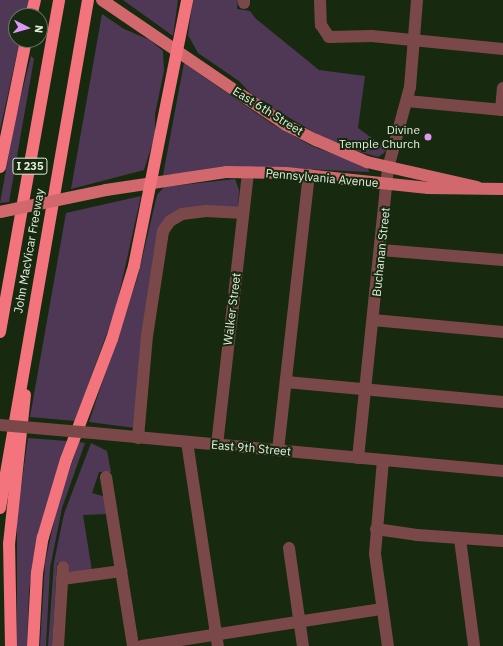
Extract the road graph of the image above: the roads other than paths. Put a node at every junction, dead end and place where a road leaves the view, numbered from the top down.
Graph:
1 (59, 0) edge
2 (88, 0) edge
3 (102, 0) edge
4 (187, 0) edge
5 (320, 0) edge
6 (418, 0) edge
7 (414, 40) junction
8 (24, 48) edge
9 (503, 49) edge
10 (178, 51) junction
11 (503, 88) edge
12 (407, 101) junction
13 (502, 110) edge
14 (0, 167) edge
15 (388, 168) junction
16 (248, 172) junction
17 (309, 174) junction
18 (153, 182) junction
19 (388, 184) junction
20 (477, 187) junction
21 (503, 189) edge
22 (0, 212) edge
23 (243, 213) junction
24 (381, 250) junction
25 (503, 260) edge
26 (37, 292) junction
27 (373, 320) junction
28 (0, 332) edge
29 (503, 332) edge
30 (286, 382) junction
31 (366, 391) junction
32 (503, 402) edge
33 (0, 425) edge
34 (138, 438) junction
35 (187, 442) junction
36 (217, 445) junction
37 (278, 450) junction
38 (358, 458) junction
39 (383, 460) junction
40 (503, 471) edge
41 (106, 477) dead end
42 (0, 508) edge
43 (376, 529) junction
44 (460, 539) junction
45 (503, 541) edge
46 (289, 548) dead end
47 (118, 572) junction
48 (382, 609) junction
49 (298, 622) junction
50 (217, 640) edge
51 (11, 646) edge
52 (33, 646) edge
53 (58, 646) edge
54 (133, 646) edge
55 (142, 646) edge
56 (303, 646) edge
57 (388, 646) edge
58 (474, 646) edge

1 - 28 highway, John MacVicar Freeway / I 235
2 - 26 highway, John MacVicar Freeway / I 235
3 - 10 main road, East 6th Street
4 - 10 highway
5 - 7 street
6 - 7 street, Buchanan Street
7 - 9 street
7 - 12 street, Buchanan Street
8 - 14 highway
10 - 15 main road, East 6th Street
10 - 18 highway
11 - 13 street
12 - 13 street
12 - 15 street, Buchanan Street
15 - 19 street, Buchanan Street
15 - 20 main road, East 6th Street
16 - 17 main road, Pennsylvania Avenue
16 - 18 main road, Pennsylvania Avenue
16 - 23 street, Walker Street
17 - 19 main road, Pennsylvania Avenue
17 - 30 street
18 - 22 main road, Pennsylvania Avenue, bridge
18 - 52 highway
19 - 20 main road, Pennsylvania Avenue
19 - 24 street, Buchanan Street
20 - 21 main road, Pennsylvania Avenue
23 - 34 street
23 - 36 street, Walker Street
24 - 25 street
24 - 27 street, Buchanan Street
26 - 42 highway, John MacVicar Freeway / I 235
26 - 51 highway
27 - 29 street
27 - 31 street, Buchanan Street
30 - 31 street
30 - 37 street
31 - 32 street
31 - 38 street, Buchanan Street
33 - 34 street, East 9th Street, bridge
34 - 35 street, East 9th Street
35 - 36 street, East 9th Street
35 - 50 street
36 - 37 street, East 9th Street
37 - 38 street, East 9th Street
38 - 39 street, East 9th Street
39 - 40 street, East 9th Street
39 - 43 street
41 - 47 street
43 - 44 street
43 - 48 street
44 - 45 street
44 - 58 street
46 - 49 street
47 - 53 street
47 - 54 street
48 - 49 street
48 - 57 street
49 - 50 street
49 - 56 street
50 - 55 street

